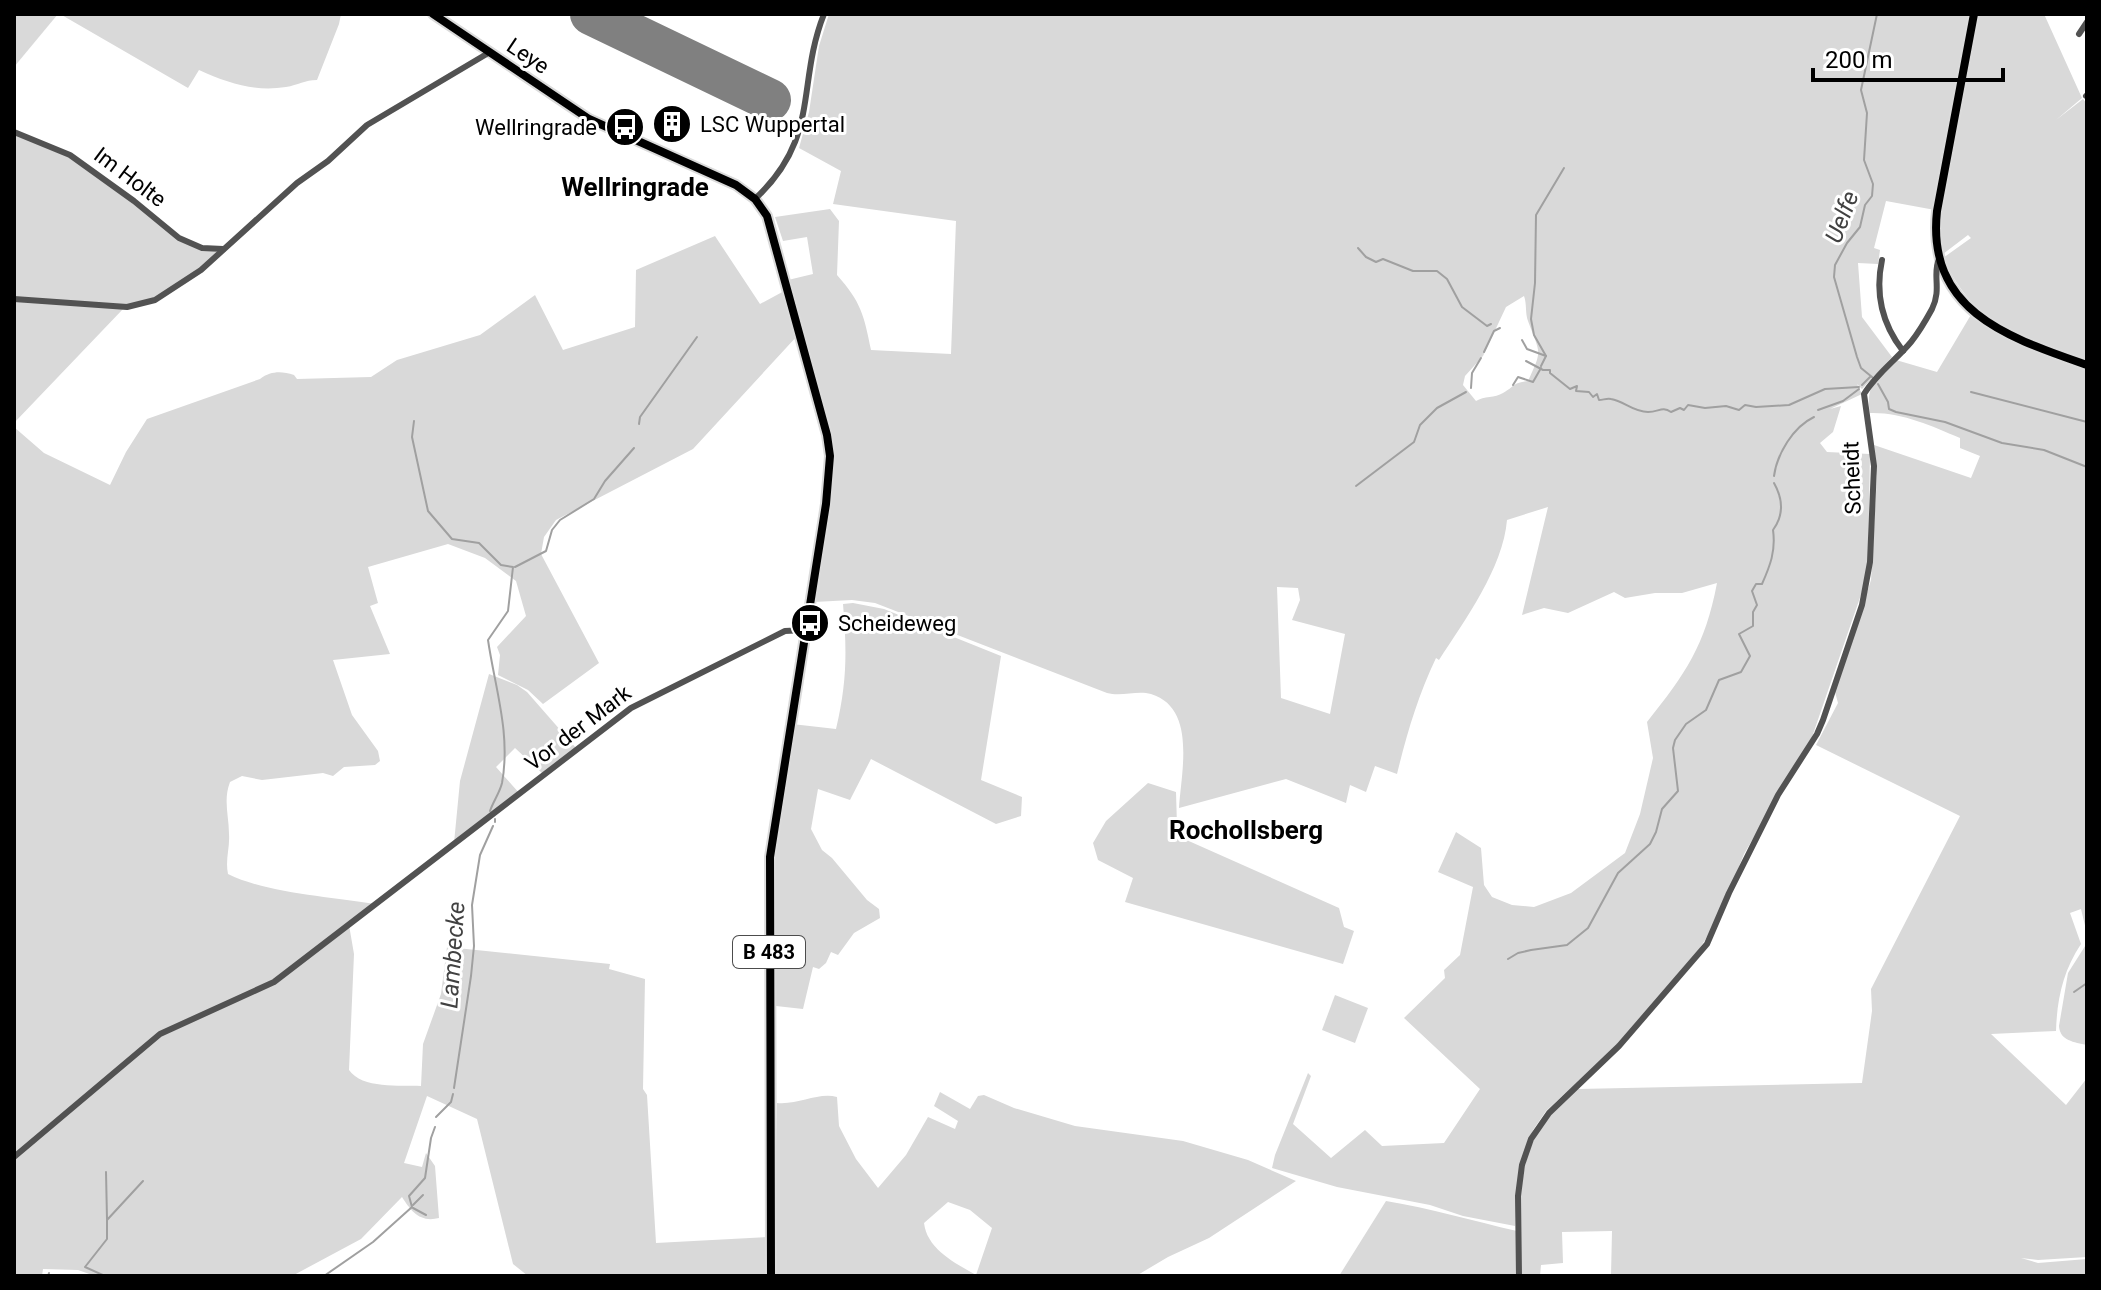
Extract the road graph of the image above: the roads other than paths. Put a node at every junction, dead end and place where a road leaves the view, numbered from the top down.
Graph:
1 (433, 14) edge
2 (824, 14) edge
3 (1974, 14) edge
4 (2087, 22) edge
5 (2079, 34) dead end
6 (490, 52) junction
7 (14, 132) edge
8 (755, 199) junction
9 (223, 249) junction
10 (1939, 259) junction
11 (1882, 260) dead end
12 (14, 299) edge
13 (1903, 351) junction
14 (2087, 365) edge
15 (805, 630) junction
16 (14, 1157) edge
17 (771, 1276) edge
18 (1519, 1276) edge

1 - 6 main road, Leye
2 - 8 street
3 - 10 main road
4 - 5 street
6 - 8 main road, Leye
6 - 9 street
7 - 9 street, Im Holte
8 - 15 main road, B 483
9 - 12 street
10 - 13 street
10 - 14 main road
11 - 13 street
13 - 18 street, Scheidt
15 - 16 street, Vor der Mark
15 - 17 main road, B 483

